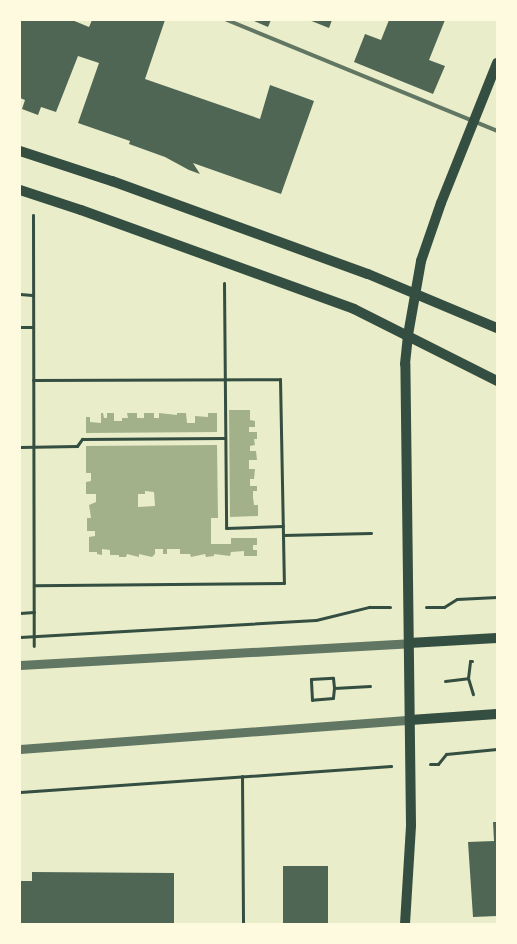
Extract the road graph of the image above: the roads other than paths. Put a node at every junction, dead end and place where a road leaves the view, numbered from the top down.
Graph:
1 (227, 20) edge
2 (497, 63) edge
3 (473, 122) junction
4 (497, 131) edge
5 (20, 151) edge
6 (20, 190) edge
7 (414, 293) junction
8 (497, 328) edge
9 (408, 335) junction
10 (497, 381) edge
11 (497, 638) edge
12 (409, 643) junction
13 (20, 665) edge
14 (497, 714) edge
15 (410, 720) junction
16 (20, 749) edge
17 (405, 924) edge

1 - 3 lane
2 - 3 main road
3 - 4 lane
3 - 7 main road
5 - 7 main road
6 - 9 main road
7 - 8 main road
7 - 9 main road
9 - 10 main road
9 - 12 main road
11 - 12 main road
12 - 13 street
12 - 15 main road
14 - 15 main road
15 - 16 street
15 - 17 main road

